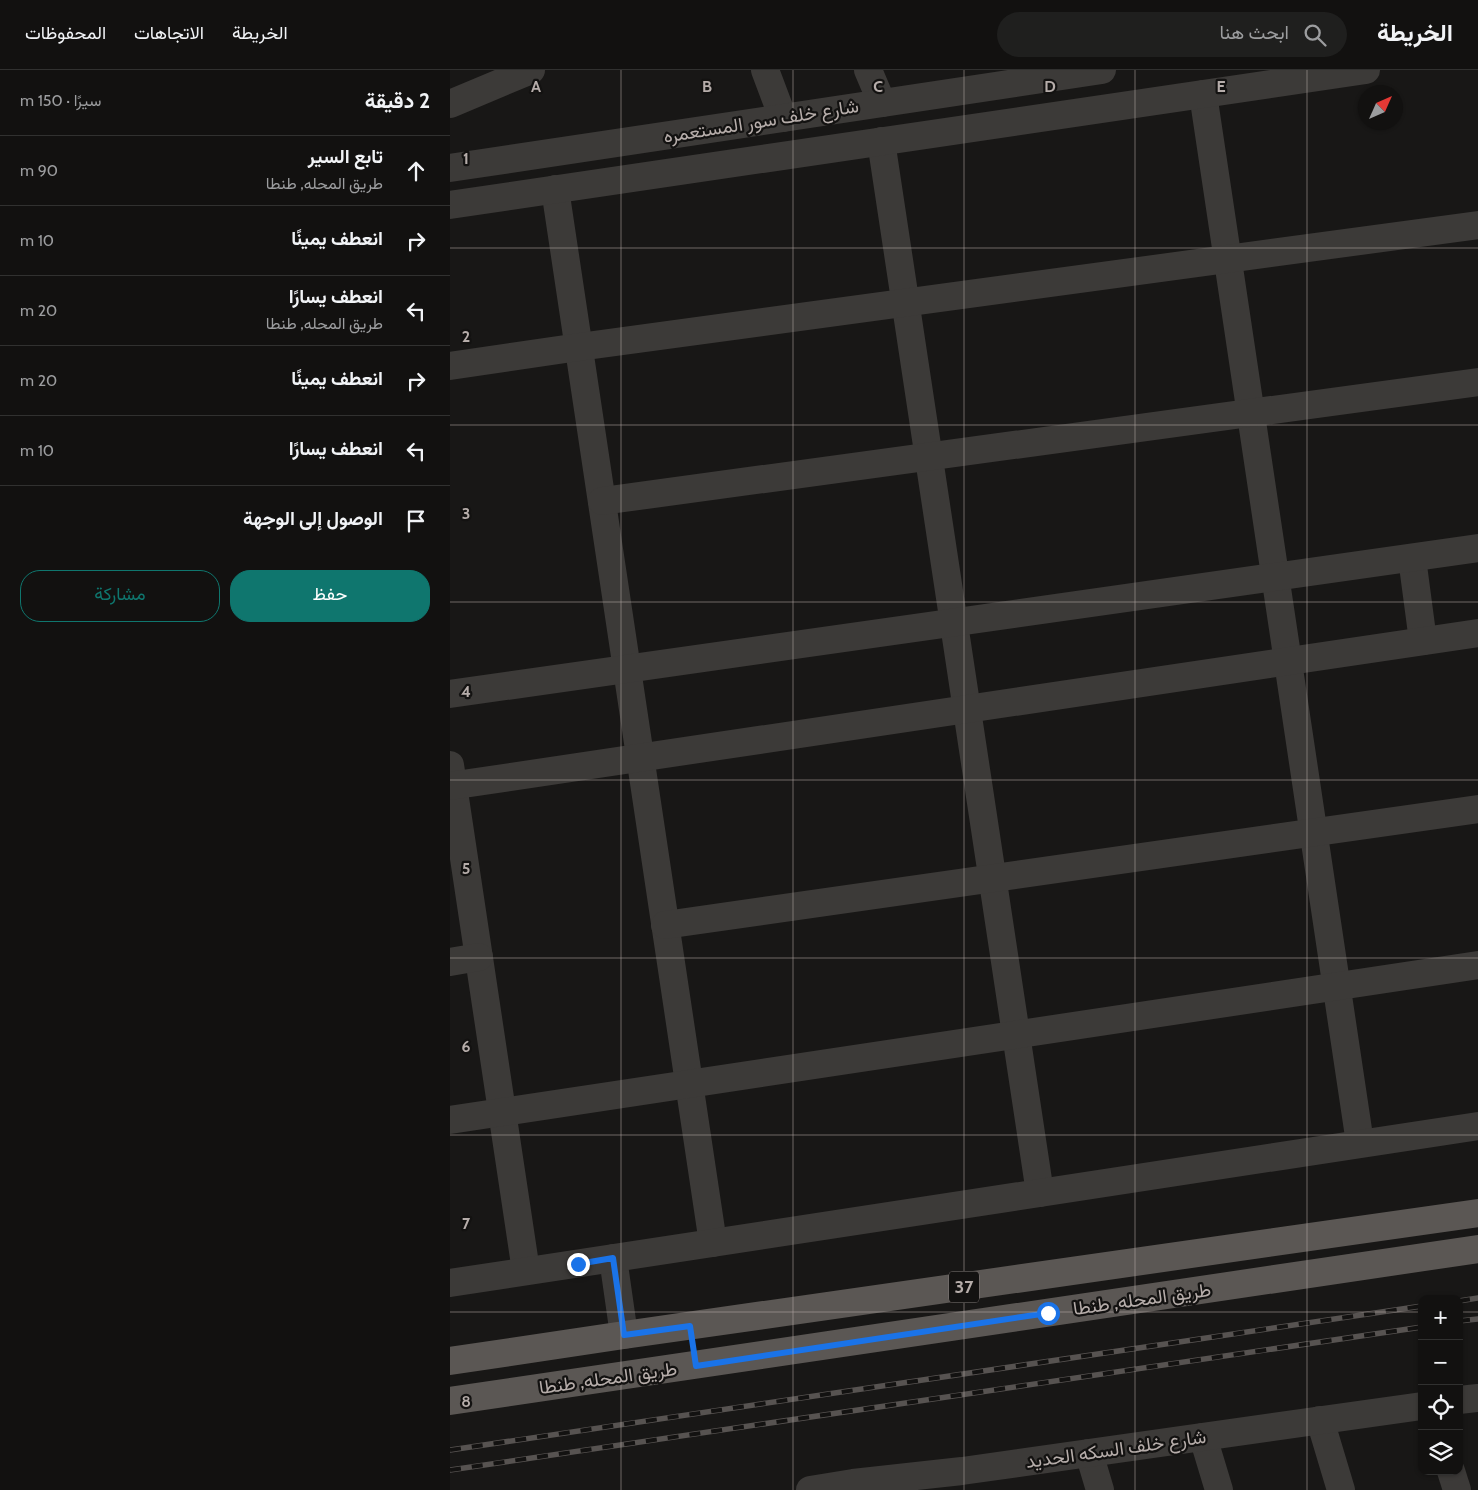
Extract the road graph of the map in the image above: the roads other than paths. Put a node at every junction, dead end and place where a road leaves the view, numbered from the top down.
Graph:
1 (531, 70) edge
2 (765, 70) edge
3 (868, 70) edge
4 (1102, 70) edge
5 (1366, 70) edge
6 (1073, 72) edge
7 (978, 79) edge
8 (1203, 94) junction
9 (882, 103) junction
10 (450, 104) edge
11 (783, 118) junction
12 (881, 142) junction
13 (450, 168) edge
14 (555, 189) junction
15 (450, 205) edge
16 (1478, 225) edge
17 (1227, 259) junction
18 (905, 303) junction
19 (579, 347) junction
20 (450, 366) edge
21 (1478, 382) edge
22 (1251, 413) junction
23 (928, 457) junction
24 (602, 501) junction
25 (1477, 557) edge
26 (1412, 558) junction
27 (1275, 577) junction
28 (954, 622) junction
29 (1478, 633) edge
30 (1423, 641) junction
31 (1288, 661) junction
32 (627, 668) junction
33 (450, 694) edge
34 (967, 710) junction
35 (640, 758) junction
36 (451, 779) edge
37 (1478, 809) edge
38 (1314, 832) junction
39 (992, 878) junction
40 (665, 925) junction
41 (479, 957) junction
42 (450, 962) edge
43 (1478, 964) edge
44 (1337, 986) junction
45 (1016, 1034) junction
46 (689, 1084) junction
47 (502, 1112) junction
48 (450, 1120) edge
49 (1478, 1126) edge
50 (1360, 1143) junction
51 (1040, 1193) junction
52 (1478, 1214) edge
53 (713, 1243) junction
54 (1478, 1249) edge
55 (613, 1258) junction
56 (526, 1271) junction
57 (450, 1283) edge
58 (690, 1326) junction
59 (624, 1335) junction
60 (450, 1362) edge
61 (696, 1366) junction
62 (630, 1375) junction
63 (1478, 1398) edge
64 (1463, 1400) edge
65 (450, 1401) edge
66 (1418, 1407) edge
67 (1320, 1420) junction
68 (1203, 1437) junction
69 (1088, 1453) junction
70 (1452, 1475) edge
71 (965, 1480) edge
72 (854, 1487) edge
73 (810, 1490) edge
74 (1100, 1490) edge
75 (1219, 1490) edge
76 (1341, 1490) edge
77 (1456, 1490) edge

1 - 10 street
2 - 11 street
3 - 9 street
4 - 6 street, شارع خلف سور المستعمره
5 - 8 street
6 - 7 street, شارع خلف سور المستعمره
7 - 9 street, شارع خلف سور المستعمره
8 - 12 street
8 - 17 street
9 - 11 street, شارع خلف سور المستعمره
11 - 13 street, شارع خلف سور المستعمره
12 - 14 street
12 - 18 street
14 - 15 street
14 - 19 street
16 - 17 street
17 - 18 street
17 - 22 street
18 - 19 street
18 - 23 street
19 - 20 street
19 - 24 street
21 - 22 street
22 - 23 street
22 - 27 street
23 - 24 street
23 - 28 street
24 - 32 street
25 - 26 street
26 - 27 street
26 - 30 street
27 - 28 street
27 - 31 street
28 - 32 street
28 - 34 street
29 - 30 street
30 - 31 street
31 - 34 street
31 - 38 street
32 - 33 street
32 - 35 street
34 - 35 street
34 - 39 street
35 - 36 street
35 - 40 street
36 - 41 street
37 - 38 street
38 - 39 street
38 - 44 street
39 - 40 street
39 - 45 street
40 - 46 street
41 - 42 street
41 - 47 street
43 - 44 street
44 - 45 street
44 - 50 street
45 - 46 street
45 - 51 street
46 - 47 street
46 - 53 street
47 - 48 street
47 - 56 street
49 - 50 street
50 - 51 street
51 - 53 street
52 - 58 main road, طريق المحله, طنطا / 37
53 - 55 street
54 - 61 main road, طريق المحله, طنطا / 37
55 - 56 street
55 - 59 street
56 - 57 street
58 - 59 main road, طريق المحله, طنطا / 37
58 - 61 main road
59 - 60 main road, طريق المحله, طنطا / 37
59 - 62 main road
61 - 62 main road, طريق المحله, طنطا / 37
62 - 65 main road, طريق المحله, طنطا / 37
63 - 64 street
66 - 67 street, شارع خلف السكه الحديد
67 - 68 street, شارع خلف السكه الحديد
67 - 76 street
68 - 69 street, شارع خلف السكه الحديد
68 - 75 street
69 - 71 street, شارع خلف السكه الحديد
69 - 74 street
70 - 77 street
71 - 72 street, شارع خلف السكه الحديد
72 - 73 street, شارع خلف السكه الحديد

